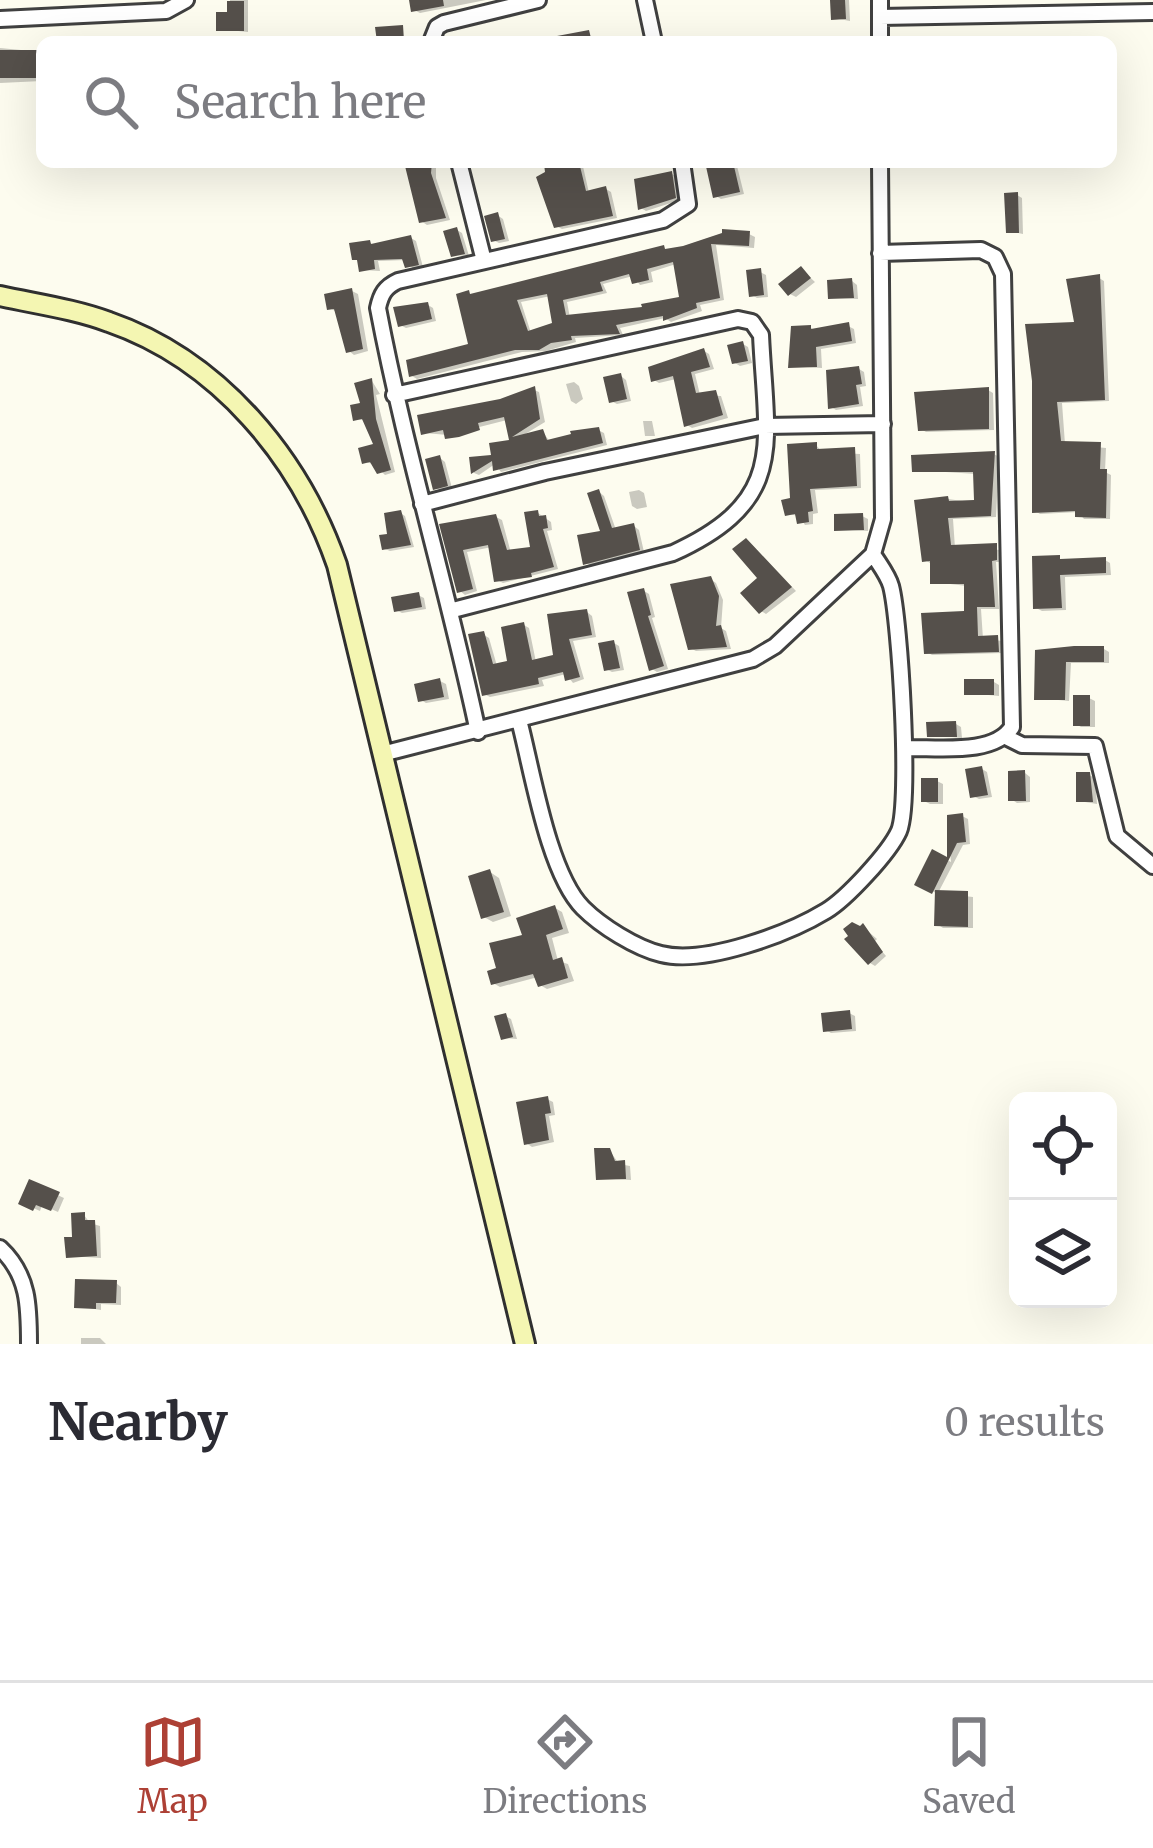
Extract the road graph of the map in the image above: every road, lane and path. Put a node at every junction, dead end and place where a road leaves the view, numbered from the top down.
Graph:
1 (186, 0) edge
2 (538, 0) edge
3 (645, 0) edge
4 (880, 0) edge
5 (1001, 7) edge
6 (1153, 12) edge
7 (880, 17) junction
8 (0, 19) edge
9 (433, 36) edge
10 (653, 36) edge
11 (880, 36) edge
12 (461, 168) edge
13 (683, 168) edge
14 (880, 168) edge
15 (880, 253) junction
16 (484, 261) junction
17 (0, 296) edge
18 (394, 395) junction
19 (883, 424) junction
20 (765, 426) junction
21 (422, 503) junction
22 (873, 554) junction
23 (453, 610) junction
24 (519, 720) junction
25 (478, 732) junction
26 (1006, 737) junction
27 (905, 748) junction
28 (382, 754) junction
29 (1153, 866) edge
30 (0, 1248) edge
31 (29, 1344) edge
32 (525, 1344) edge

1 - 8 street
2 - 9 street
3 - 10 street
4 - 7 street
5 - 6 street
5 - 7 street
7 - 11 street
12 - 16 street
13 - 16 street
14 - 15 street
15 - 19 street
15 - 26 street
16 - 18 street
17 - 28 street
18 - 20 street
18 - 21 street
19 - 20 street
19 - 22 street
20 - 21 street
20 - 23 street
21 - 23 street
22 - 24 street
22 - 27 street
23 - 25 street
24 - 25 street
24 - 27 street
25 - 28 street
26 - 27 street
26 - 29 street
28 - 32 street
30 - 31 street

